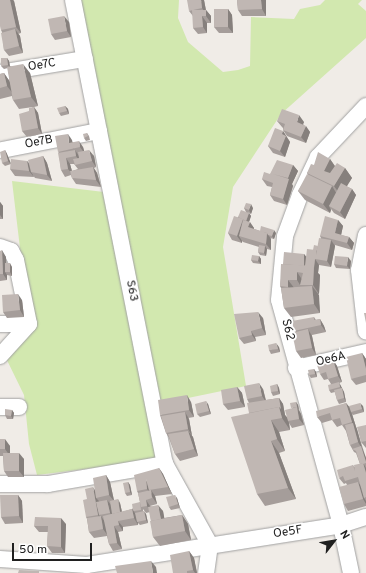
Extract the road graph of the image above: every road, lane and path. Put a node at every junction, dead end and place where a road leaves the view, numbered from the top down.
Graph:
1 (73, 0) edge
2 (85, 59) junction
3 (0, 73) edge
4 (366, 106) edge
5 (99, 131) junction
6 (2, 150) edge
7 (366, 235) edge
8 (0, 247) edge
9 (0, 324) edge
10 (29, 324) junction
11 (366, 332) edge
12 (366, 352) edge
13 (0, 356) edge
14 (296, 368) junction
15 (0, 407) edge
16 (19, 407) dead end
17 (164, 464) junction
18 (0, 484) edge
19 (366, 517) edge
20 (342, 525) junction
21 (210, 545) junction
22 (4, 563) edge
23 (73, 568) edge
24 (206, 573) edge
25 (351, 573) edge

1 - 2 street, S63
2 - 3 street, Oe7C
2 - 5 street, S63
4 - 14 street, S62
5 - 6 street, Oe7B
5 - 17 street, S63
7 - 11 street
8 - 10 street
9 - 10 street
10 - 13 street
12 - 14 street, Oe6A
14 - 20 street, S62
15 - 16 street
17 - 18 street
17 - 21 street, S63
19 - 20 street, Oe5F
20 - 21 street, Oe5F
20 - 25 street, S62
21 - 23 street, Oe5F
21 - 24 street
22 - 23 street, Oe5F

